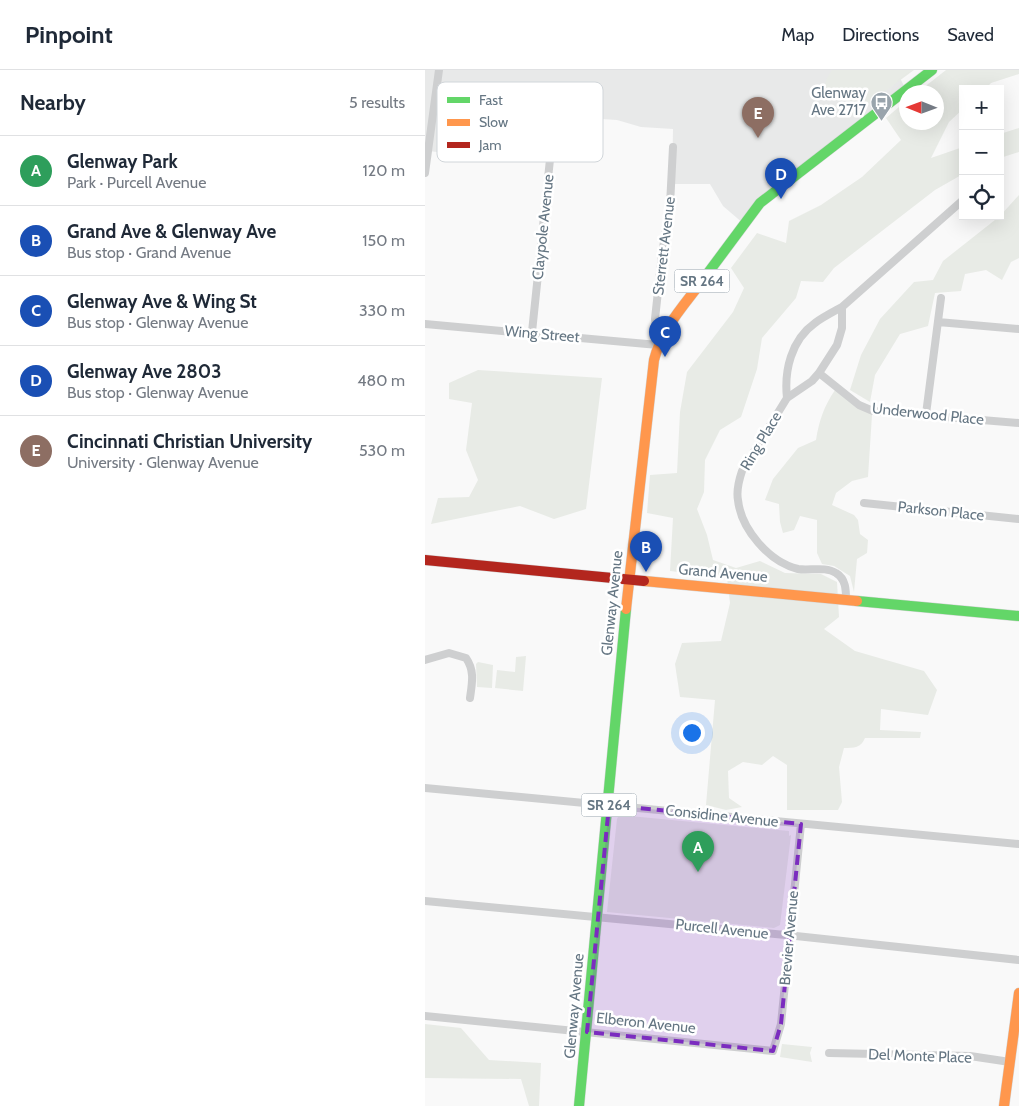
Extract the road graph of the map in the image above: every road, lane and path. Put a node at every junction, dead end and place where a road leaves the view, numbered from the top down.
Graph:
1 (932, 70) edge
2 (437, 85) edge
3 (673, 147) dead end
4 (550, 162) edge
5 (425, 173) edge
6 (959, 204) edge
7 (941, 298) dead end
8 (842, 306) junction
9 (938, 322) junction
10 (425, 324) edge
11 (1019, 329) edge
12 (532, 332) junction
13 (658, 345) junction
14 (819, 373) junction
15 (787, 398) junction
16 (926, 414) junction
17 (1019, 423) edge
18 (864, 503) dead end
19 (1019, 519) edge
20 (425, 560) edge
21 (629, 579) junction
22 (846, 600) junction
23 (1019, 616) edge
24 (425, 660) edge
25 (470, 698) dead end
26 (425, 788) edge
27 (609, 806) junction
28 (801, 824) junction
29 (1019, 844) edge
30 (425, 901) edge
31 (597, 917) junction
32 (789, 936) junction
33 (1019, 960) edge
34 (1019, 993) edge
35 (425, 1016) edge
36 (587, 1032) junction
37 (773, 1051) joint
38 (829, 1053) dead end
39 (1013, 1068) edge
40 (579, 1106) edge
41 (1005, 1106) edge

1 - 13 main road, Glenway Avenue / SR 264
2 - 5 street
3 - 13 street, Sterrett Avenue
4 - 12 street, Claypole Avenue
6 - 8 street, Ring Place
7 - 9 street
8 - 14 street, Ring Place
8 - 15 street, Ring Place
9 - 11 street
9 - 16 street
10 - 12 street, Wing Street
12 - 13 street, Wing Street
13 - 21 main road, Glenway Avenue / SR 264
14 - 15 street, Ring Place
14 - 16 street, Underwood Place
15 - 22 street, Ring Place
16 - 17 street, Underwood Place
18 - 19 street, Parkson Place
20 - 21 main road, Grand Avenue
21 - 22 main road, Grand Avenue
21 - 27 main road, Glenway Avenue / SR 264
22 - 23 main road, Grand Avenue
24 - 25 street
26 - 27 street, Considine Avenue
27 - 28 street, Considine Avenue
27 - 31 main road, Glenway Avenue / SR 264
28 - 29 street, Considine Avenue
28 - 32 street, Brevier Avenue
30 - 31 street, Purcell Avenue
31 - 32 street, Purcell Avenue
31 - 36 main road, Glenway Avenue / SR 264
32 - 33 street, Purcell Avenue
32 - 37 street, Brevier Avenue
34 - 39 main road
35 - 36 street, Elberon Avenue
36 - 37 street, Elberon Avenue
36 - 40 main road, Glenway Avenue / SR 264
38 - 39 street, Del Monte Place
39 - 41 main road

